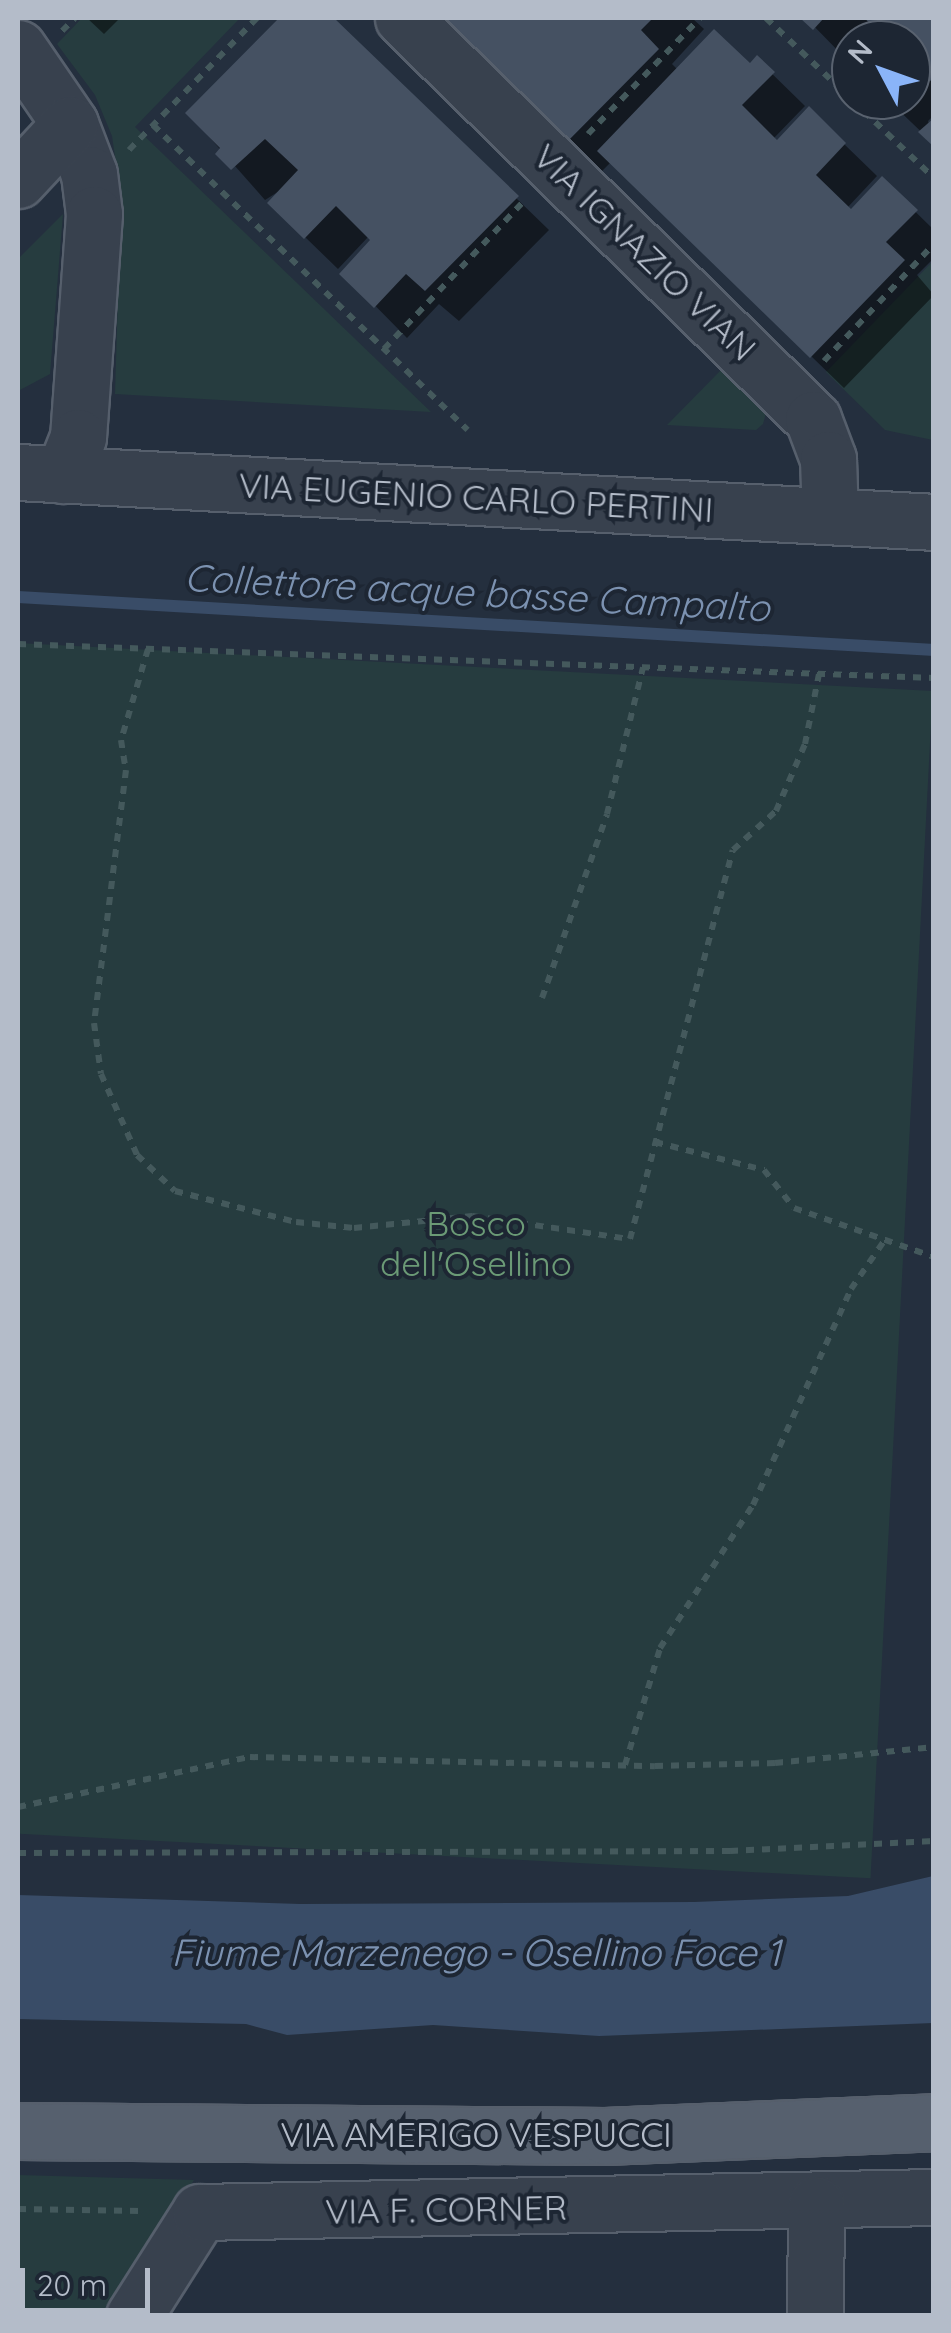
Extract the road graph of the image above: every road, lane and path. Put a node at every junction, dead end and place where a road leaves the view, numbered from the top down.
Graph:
1 (257, 18) edge
2 (403, 18) edge
3 (766, 18) edge
4 (18, 48) edge
5 (831, 79) edge
6 (874, 120) edge
7 (70, 124) junction
8 (153, 125) junction
9 (934, 178) edge
10 (18, 180) edge
11 (91, 190) junction
12 (934, 244) edge
13 (813, 373) dead end
14 (468, 430) dead end
15 (40, 474) edge
16 (830, 516) junction
17 (934, 522) edge
18 (18, 644) edge
19 (148, 649) junction
20 (643, 667) junction
21 (819, 674) junction
22 (934, 678) edge
23 (542, 998) dead end
24 (655, 1142) junction
25 (884, 1241) junction
26 (934, 1257) edge
27 (934, 1747) edge
28 (625, 1765) junction
29 (18, 1807) edge
30 (934, 1841) edge
31 (18, 1853) edge
32 (934, 2122) edge
33 (18, 2131) edge
34 (934, 2197) edge
35 (816, 2204) junction
36 (18, 2209) edge
37 (200, 2212) junction
38 (134, 2316) edge
39 (814, 2316) edge

1 - 8 path
2 - 16 street, VIA IGNAZIO VIAN
3 - 5 path
4 - 7 street
6 - 9 path
7 - 10 street
7 - 11 street
8 - 11 path
8 - 14 path
11 - 15 street
12 - 13 path
15 - 16 street, VIA EUGENIO CARLO PERTINI
16 - 17 street, VIA EUGENIO CARLO PERTINI
18 - 19 path
19 - 20 path
19 - 24 path
20 - 21 path
20 - 23 path
21 - 22 path
21 - 24 path
24 - 25 path
25 - 26 path
25 - 28 path
27 - 28 path
28 - 29 path
30 - 31 path
32 - 33 main road, VIA AMERIGO VESPUCCI
34 - 35 street, VIA F. CORNER
35 - 37 street, VIA F. CORNER
35 - 39 street
36 - 37 path
37 - 38 street

